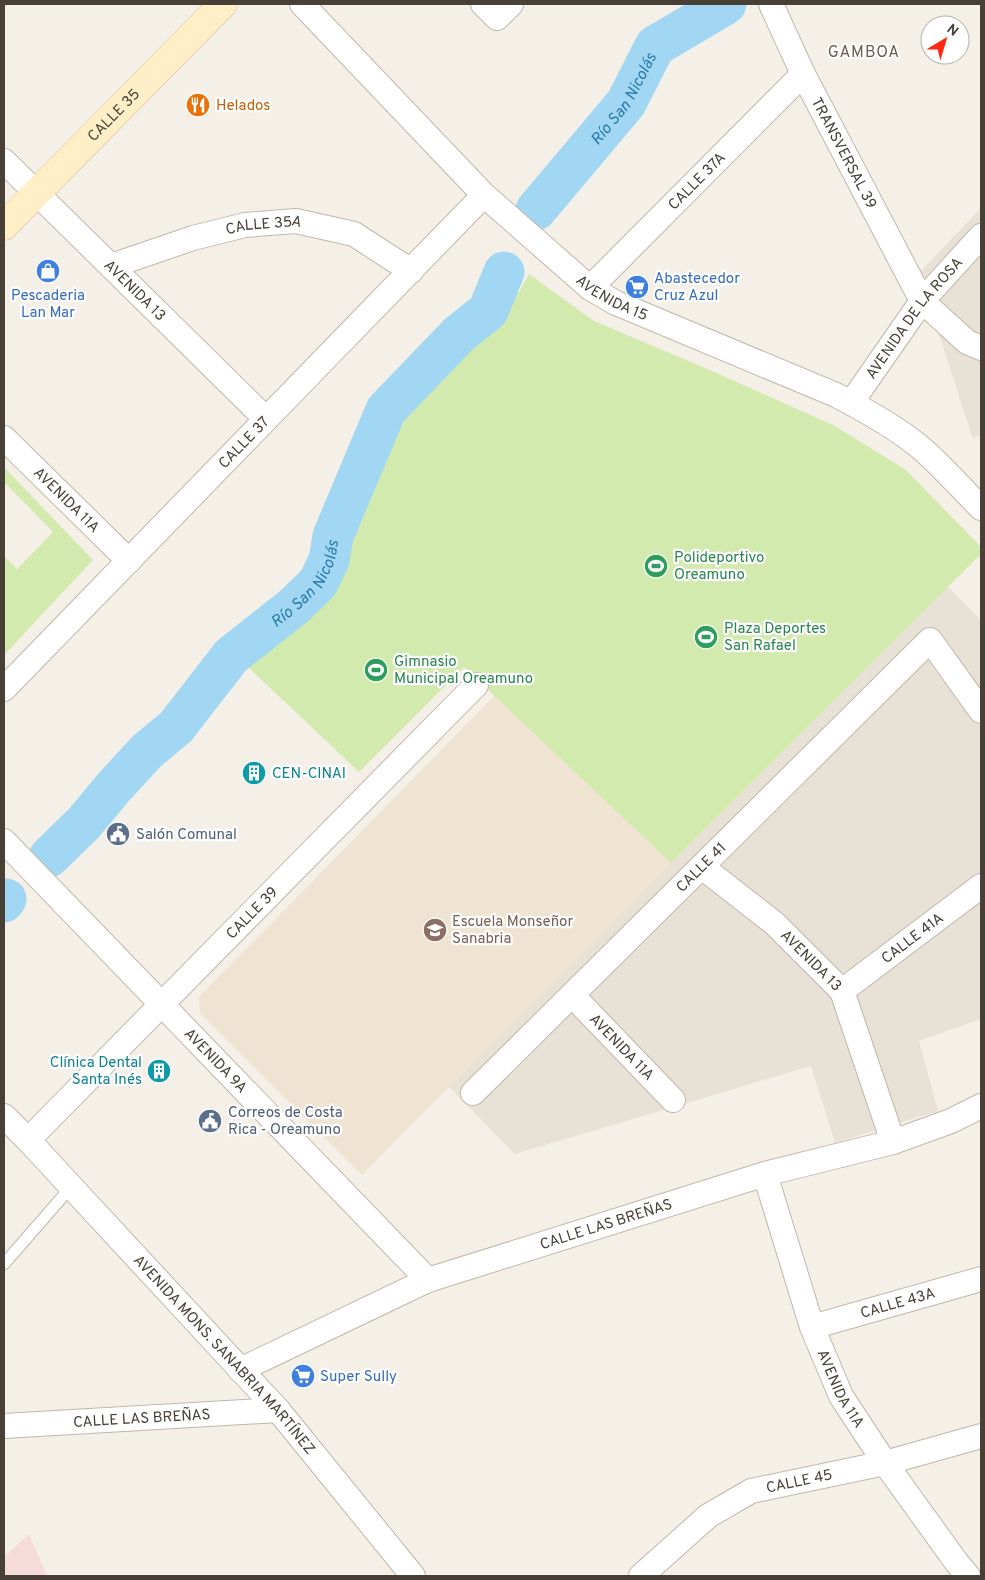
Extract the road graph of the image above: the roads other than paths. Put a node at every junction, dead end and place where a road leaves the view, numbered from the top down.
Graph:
1 (223, 4) edge
2 (302, 4) edge
3 (778, 6) edge
4 (803, 74) junction
5 (4, 161) edge
6 (36, 193) junction
7 (484, 195) junction
8 (4, 226) edge
9 (981, 236) edge
10 (111, 266) junction
11 (410, 271) junction
12 (590, 288) junction
13 (922, 301) junction
14 (981, 348) edge
15 (851, 402) junction
16 (266, 419) junction
17 (4, 438) edge
18 (981, 508) edge
19 (128, 561) junction
20 (476, 685) dead end
21 (4, 689) edge
22 (981, 711) edge
23 (4, 841) edge
24 (702, 866) junction
25 (981, 886) edge
26 (842, 991) junction
27 (572, 995) junction
28 (162, 1003) junction
29 (473, 1093) dead end
30 (673, 1100) dead end
31 (981, 1106) edge
32 (4, 1116) edge
33 (28, 1140) junction
34 (893, 1142) junction
35 (765, 1174) junction
36 (71, 1187) junction
37 (4, 1264) edge
38 (981, 1279) edge
39 (428, 1280) junction
40 (812, 1326) junction
41 (240, 1370) junction
42 (278, 1410) junction
43 (4, 1426) edge
44 (981, 1436) edge
45 (885, 1463) junction
46 (412, 1576) edge
47 (641, 1576) edge
48 (968, 1576) edge

1 - 6 main road, CALLE 35
2 - 7 street, AVENIDA 15
3 - 4 street, TRANSVERSAL 39
4 - 12 street, CALLE 37A
4 - 13 street, TRANSVERSAL 39
5 - 6 street, AVENIDA 13
6 - 8 main road, CALLE 35
6 - 10 street, AVENIDA 13
7 - 11 street, CALLE 37
7 - 12 street, AVENIDA 15
9 - 13 street, AVENIDA DE LA ROSA
10 - 11 street, CALLE 35A
10 - 16 street, AVENIDA 13
11 - 16 street, CALLE 37
12 - 15 street, AVENIDA 15
13 - 14 street, TRANSVERSAL 39
13 - 15 street, AVENIDA DE LA ROSA
15 - 18 street, AVENIDA 15
16 - 19 street, CALLE 37
17 - 19 street, AVENIDA 11A
19 - 21 street, CALLE 37
20 - 28 street, CALLE 39
22 - 24 street, CALLE 41
23 - 28 street, AVENIDA 9A
24 - 26 street, AVENIDA 13
24 - 27 street, CALLE 41
25 - 26 street, CALLE 41A
26 - 34 street, AVENIDA 13
27 - 29 street, CALLE 41
27 - 30 street, AVENIDA 11A
28 - 33 street, CALLE 39
28 - 39 street, AVENIDA 9A
31 - 34 street, CALLE LAS BREÑAS
32 - 33 street, AVENIDA MONS. SANABRIA MARTÍNEZ
33 - 36 street, AVENIDA MONS. SANABRIA MARTÍNEZ
34 - 35 street, CALLE LAS BREÑAS
35 - 39 street, CALLE LAS BREÑAS
35 - 40 street, AVENIDA 11A
36 - 37 lane
36 - 41 street, AVENIDA MONS. SANABRIA MARTÍNEZ
38 - 40 street, CALLE 43A
39 - 41 street, CALLE LAS BREÑAS
40 - 45 street, AVENIDA 11A
41 - 42 street, AVENIDA MONS. SANABRIA MARTÍNEZ
42 - 43 street, CALLE LAS BREÑAS
42 - 46 street, AVENIDA MONS. SANABRIA MARTÍNEZ
44 - 45 street, CALLE 45
45 - 47 street, CALLE 45
45 - 48 street, AVENIDA 11A

